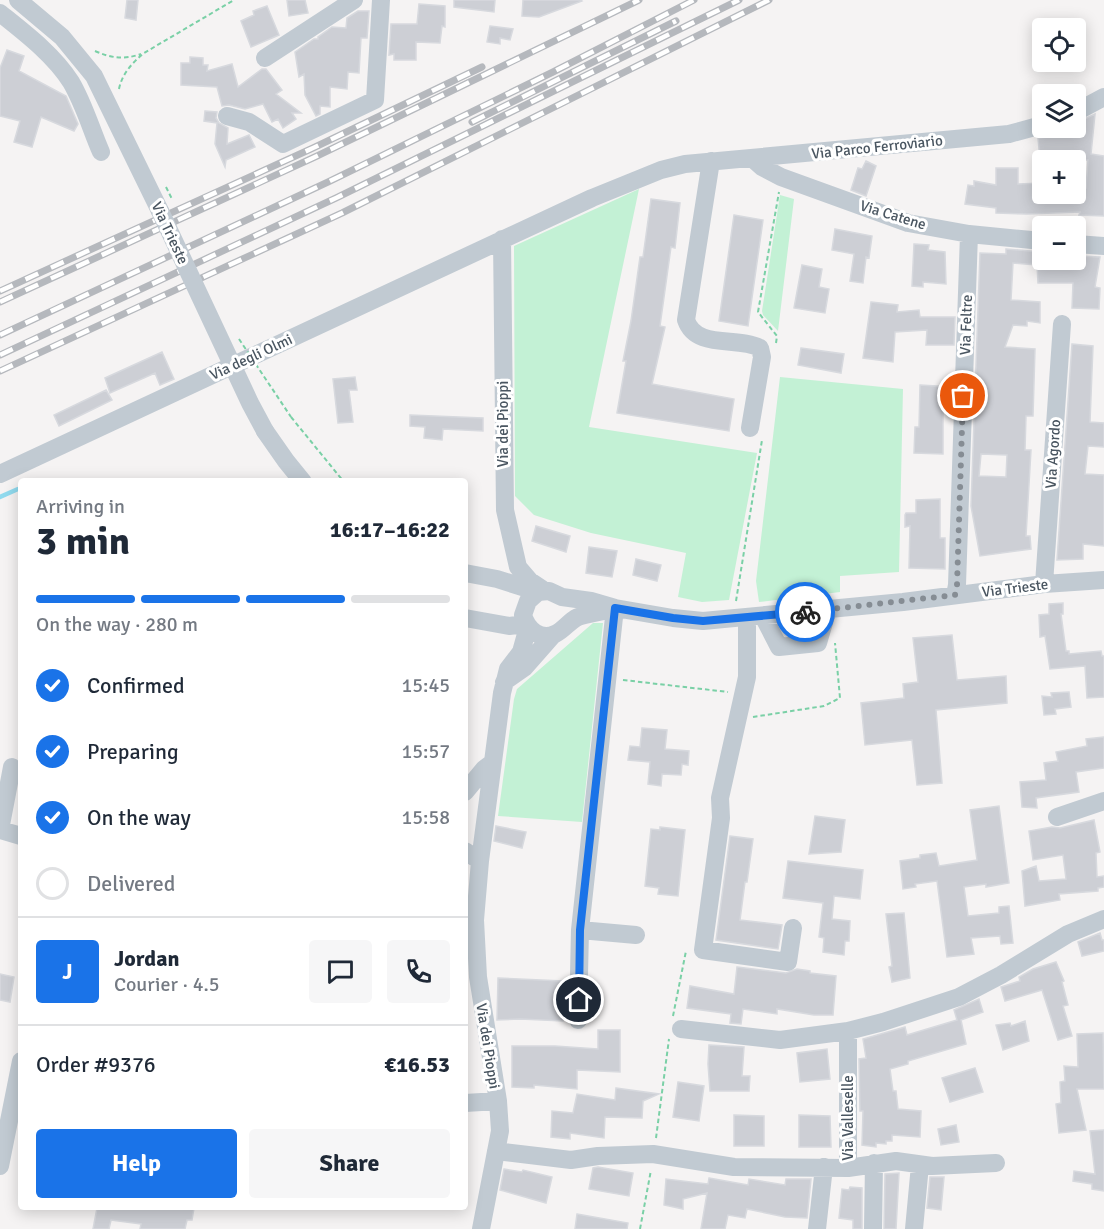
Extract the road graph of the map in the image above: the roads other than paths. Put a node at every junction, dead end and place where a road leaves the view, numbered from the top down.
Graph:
1 (18, 0) edge
2 (354, 0) edge
3 (381, 0) edge
4 (0, 14) edge
5 (265, 58) dead end
6 (1104, 97) edge
7 (1086, 107) edge
8 (227, 116) dead end
9 (1032, 128) edge
10 (101, 152) dead end
11 (753, 159) junction
12 (711, 161) junction
13 (969, 234) junction
14 (502, 239) junction
15 (1032, 240) edge
16 (1086, 245) edge
17 (1104, 246) edge
18 (1062, 324) dead end
19 (750, 428) dead end
20 (0, 474) edge
21 (300, 478) edge
22 (484, 578) edge
23 (1104, 580) edge
24 (1044, 584) junction
25 (550, 594) junction
26 (955, 595) junction
27 (615, 608) junction
28 (828, 609) junction
29 (755, 617) junction
30 (468, 619) edge
31 (525, 619) junction
32 (560, 629) junction
33 (504, 682) junction
34 (492, 763) junction
35 (12, 767) dead end
36 (468, 788) edge
37 (1104, 801) edge
38 (1057, 817) dead end
39 (0, 830) edge
40 (18, 835) edge
41 (472, 856) edge
42 (1104, 920) edge
43 (793, 928) dead end
44 (580, 930) junction
45 (636, 935) dead end
46 (578, 1020) dead end
47 (674, 1028) road end
48 (848, 1031) junction
49 (18, 1076) edge
50 (498, 1101) junction
51 (468, 1103) edge
52 (496, 1150) junction
53 (874, 1163) junction
54 (996, 1163) dead end
55 (920, 1165) junction
56 (0, 1167) edge
57 (824, 1167) junction
58 (848, 1168) junction
59 (481, 1229) edge
60 (817, 1229) edge
61 (873, 1229) edge
62 (914, 1229) edge

1 - 21 street, Via Trieste, bridge
2 - 5 street
3 - 8 street
4 - 10 street
6 - 7 street
9 - 11 street, Via Parco Ferroviario
11 - 12 street, Via Parco Ferroviario
11 - 13 street, Via Catene
12 - 14 street, Via Parco Ferroviario
12 - 19 street
13 - 15 street, Via Catene
13 - 26 street, Via Feltre
14 - 20 street, Via degli Olmi
14 - 25 street, Via dei Pioppi
16 - 17 street
18 - 24 street, Via Agordo
22 - 25 street, Via Trieste
22 - 31 street, Via Trieste
23 - 24 street, Via Trieste
24 - 26 street, Via Trieste
25 - 27 street, Via Trieste
25 - 31 street
25 - 32 street
26 - 28 street, Via Trieste
27 - 29 street, Via Trieste
27 - 32 street, Via Trieste
27 - 44 street
28 - 29 street, Via Trieste
28 - 29 street
29 - 43 street
30 - 31 street
31 - 32 street, Via Trieste
31 - 33 street, Via dei Pioppi
32 - 33 street
33 - 34 street, Via dei Pioppi
34 - 36 street
34 - 41 street, Via dei Pioppi
35 - 39 street
37 - 38 street
39 - 40 street
41 - 50 street, Via dei Pioppi
42 - 48 street
44 - 45 street
44 - 46 street
47 - 48 street
48 - 58 street, Via Valleselle
49 - 56 street
50 - 51 street
50 - 52 street, Via dei Pioppi
52 - 57 street, Via Valleselle
52 - 59 street, Via dei Pioppi
53 - 55 street
53 - 58 street
53 - 61 street
54 - 55 street
55 - 62 street
57 - 58 street, Via Valleselle
57 - 60 street

